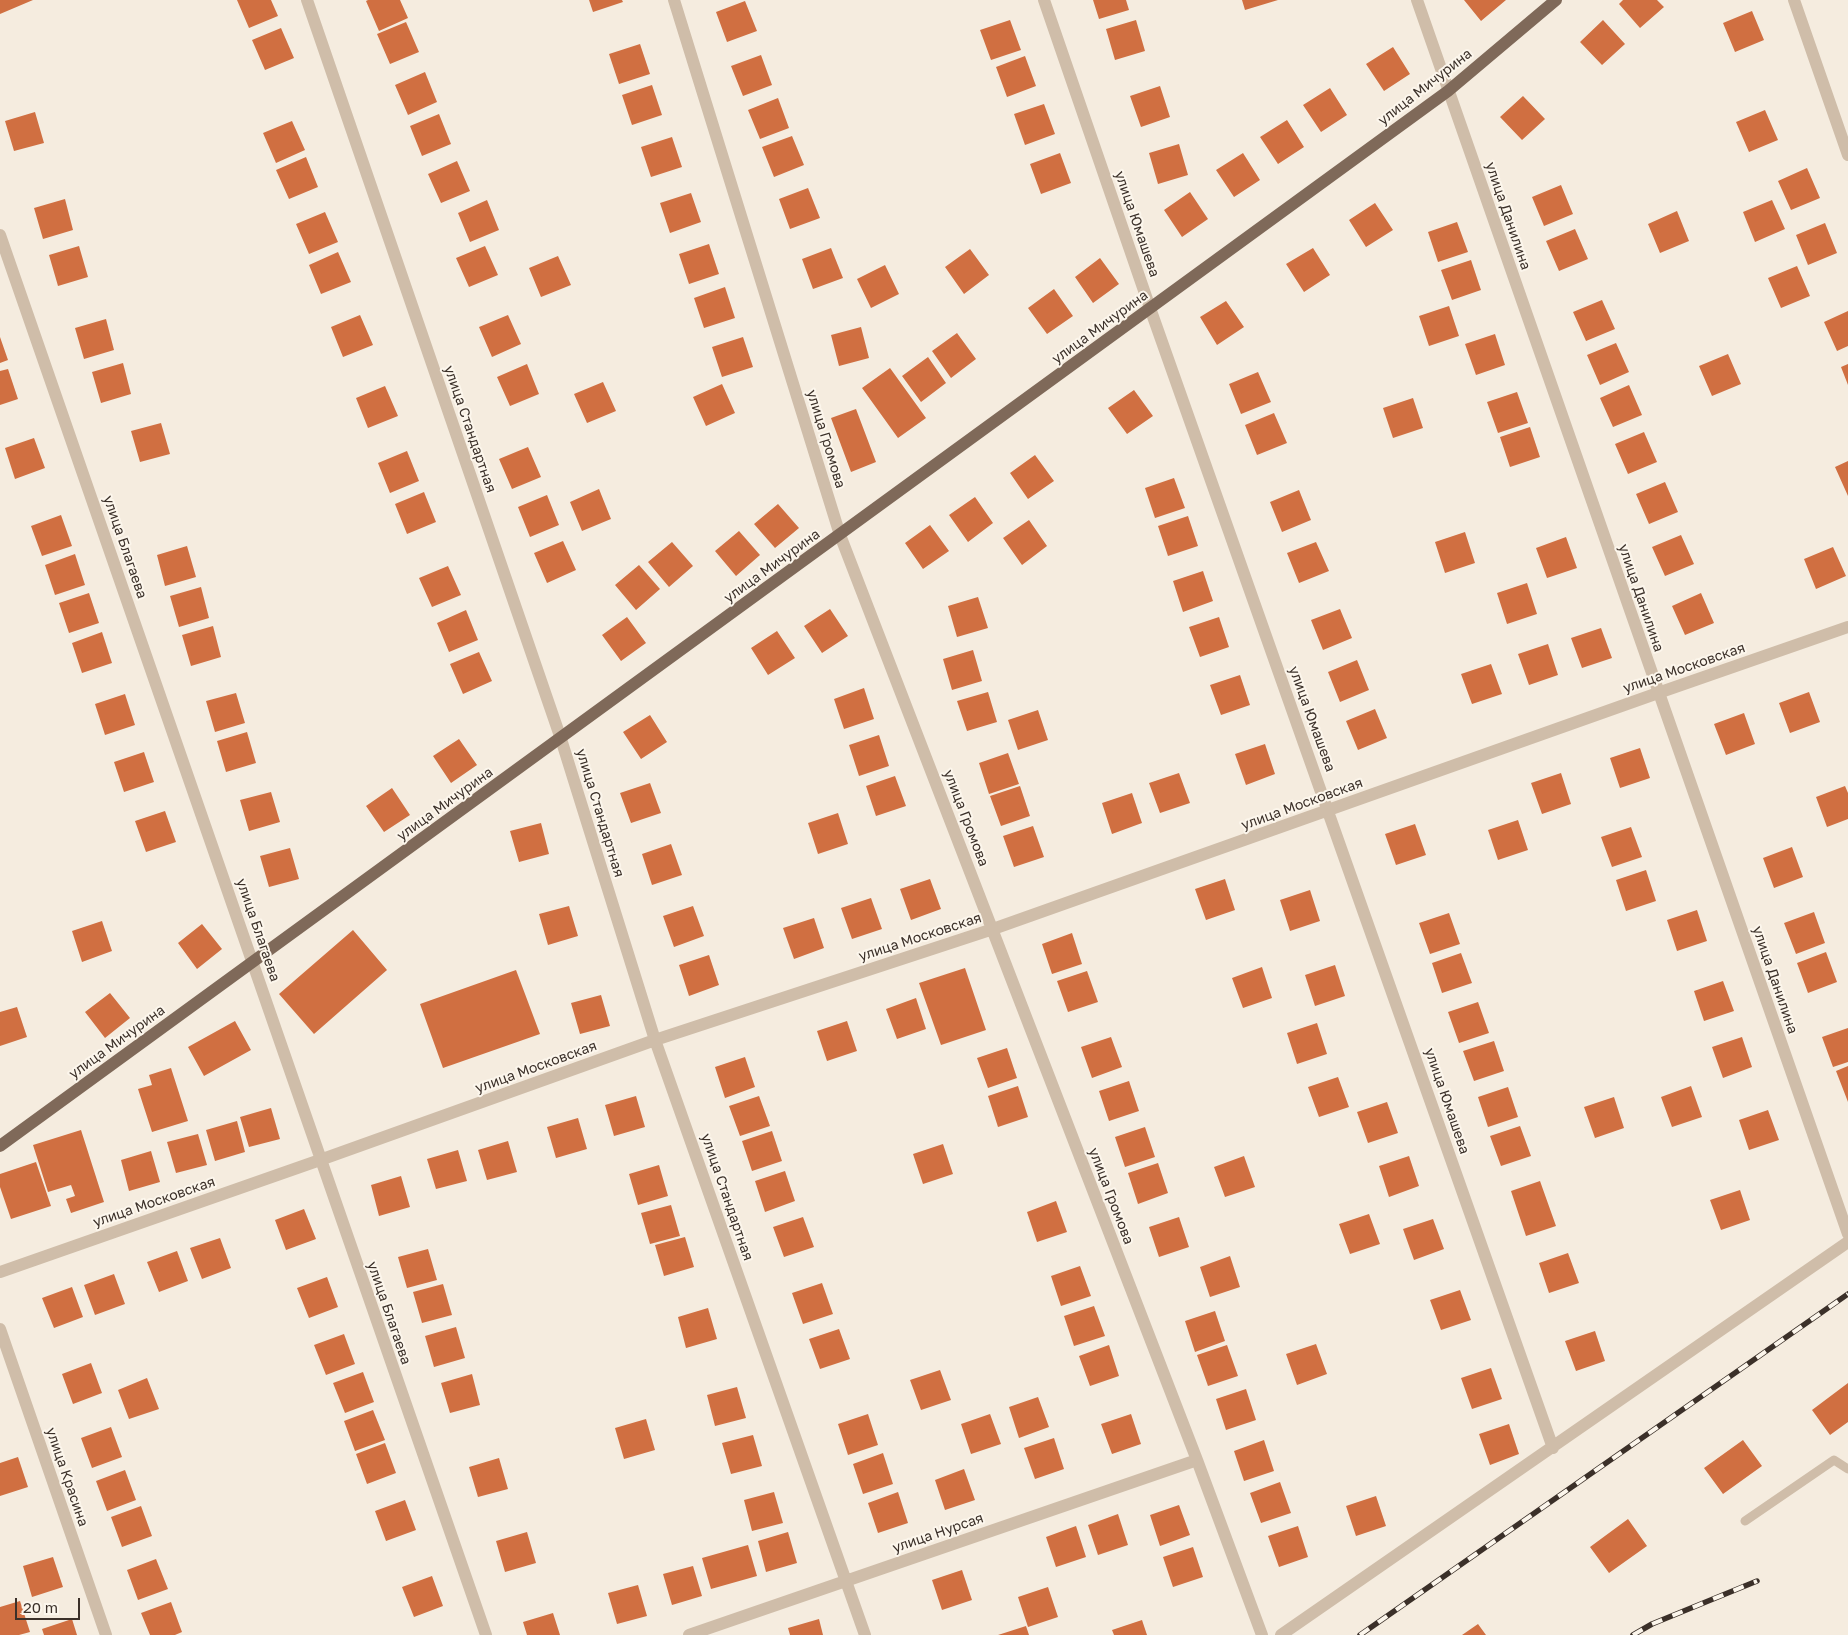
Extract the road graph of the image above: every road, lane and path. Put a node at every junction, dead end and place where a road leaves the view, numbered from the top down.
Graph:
1 (307, 0) edge
2 (674, 0) edge
3 (1044, 0) edge
4 (1417, 0) edge
5 (1556, 0) edge
6 (1794, 0) edge
7 (1448, 91) junction
8 (1848, 155) edge
9 (0, 235) edge
10 (1150, 308) junction
11 (840, 535) junction
12 (1848, 627) edge
13 (1658, 693) junction
14 (561, 739) junction
15 (1329, 810) junction
16 (992, 929) junction
17 (253, 961) junction
18 (655, 1040) junction
19 (0, 1146) edge
20 (320, 1160) junction
21 (1848, 1234) edge
22 (1848, 1242) edge
23 (0, 1272) edge
24 (0, 1329) edge
25 (1552, 1448) junction
26 (1197, 1460) junction
27 (1848, 1469) edge
28 (1744, 1521) dead end
29 (846, 1580) junction
30 (106, 1635) edge
31 (486, 1635) edge
32 (689, 1635) edge
33 (865, 1635) edge
34 (1262, 1635) edge
35 (1281, 1635) edge

1 - 14 street, улица Стандартная
2 - 11 street, улица Громова
3 - 10 street, улица Юмашева
4 - 7 street, улица Данилина
5 - 7 main road, улица Мичурина
6 - 8 street
7 - 10 main road, улица Мичурина
7 - 13 street, улица Данилина
9 - 17 street, улица Благаева
10 - 11 main road, улица Мичурина
10 - 15 street, улица Юмашева
11 - 14 main road, улица Мичурина
11 - 16 street, улица Громова
12 - 13 street, улица Московская
13 - 15 street, улица Московская
13 - 21 street, улица Данилина
14 - 17 main road, улица Мичурина
14 - 18 street, улица Стандартная
15 - 16 street, улица Московская
15 - 25 street, улица Юмашева
16 - 18 street, улица Московская
16 - 26 street, улица Громова
17 - 19 main road, улица Мичурина
17 - 20 street, улица Благаева
18 - 20 street, улица Московская
18 - 29 street, улица Стандартная
20 - 23 street, улица Московская
20 - 31 street, улица Благаева
22 - 25 street
24 - 30 street, улица Красина
25 - 35 street
26 - 29 street, улица Нурсая
26 - 34 street, улица Громова
27 - 28 lane
29 - 32 street, улица Нурсая
29 - 33 street, улица Стандартная

